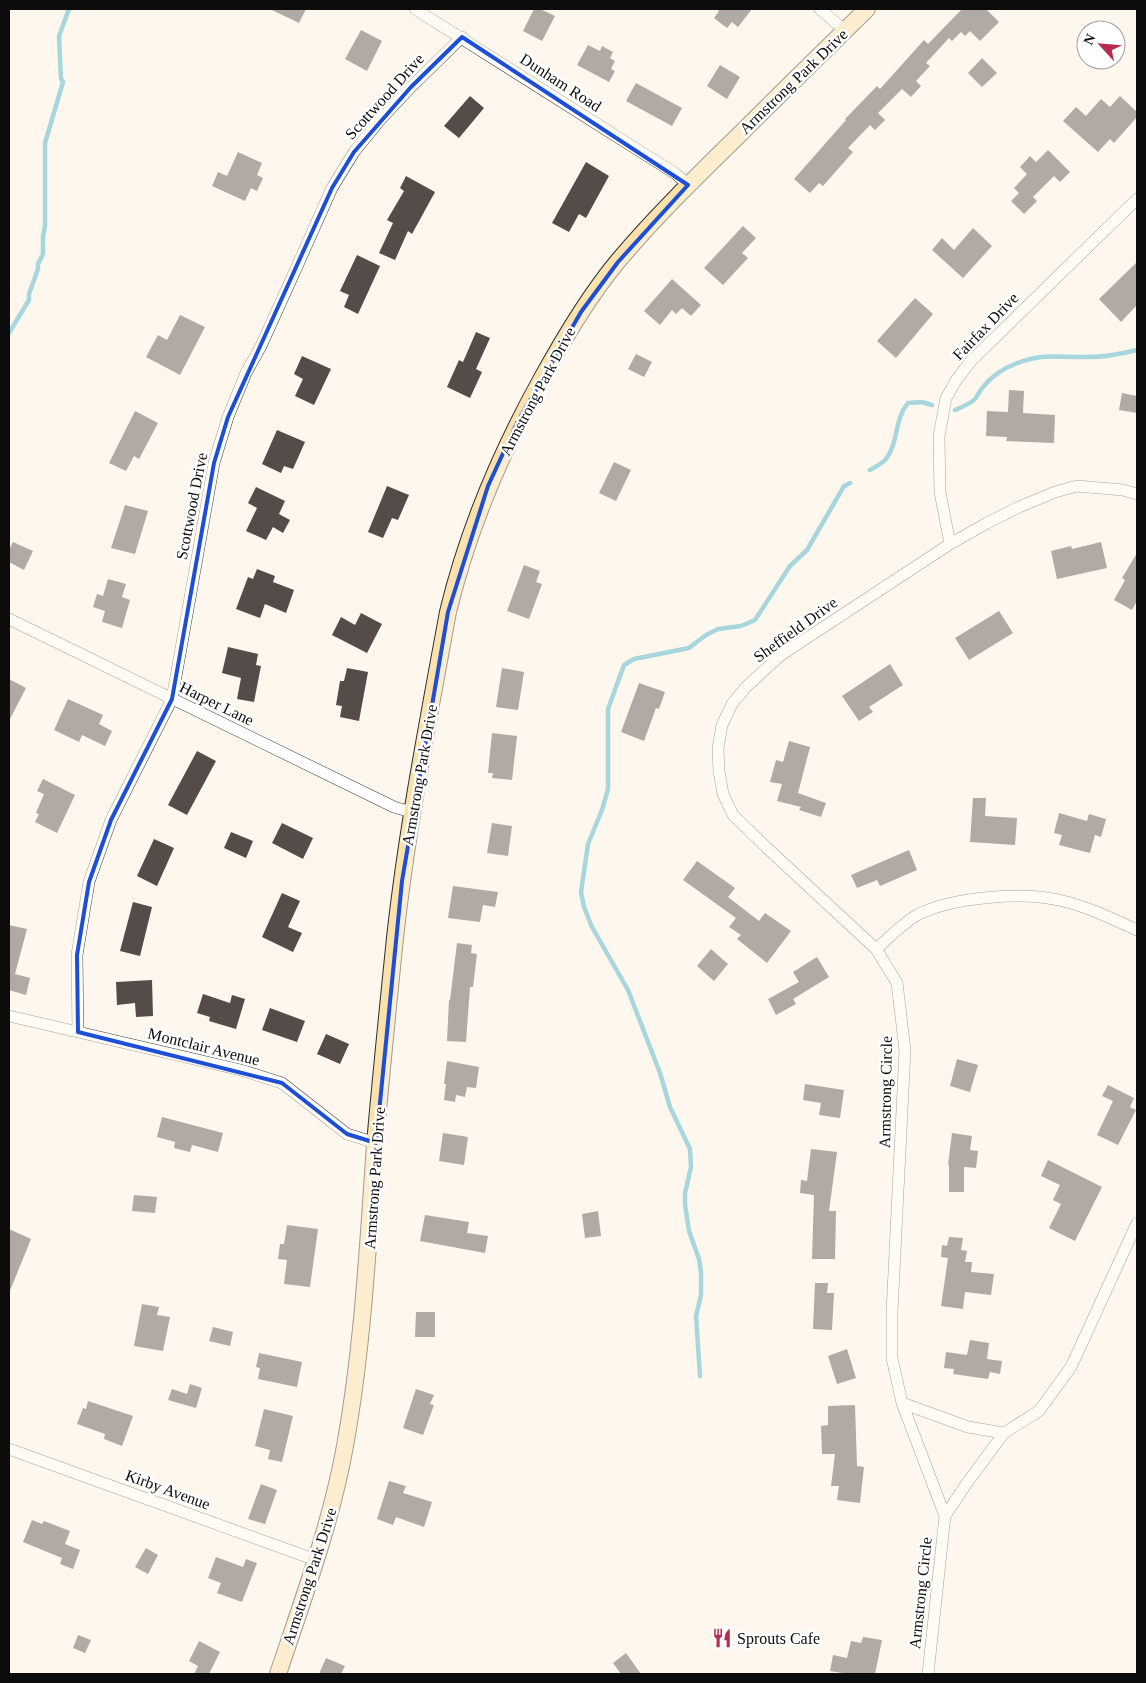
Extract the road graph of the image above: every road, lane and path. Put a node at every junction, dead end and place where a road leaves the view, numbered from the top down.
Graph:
1 (415, 9) edge
2 (820, 9) edge
3 (867, 9) edge
4 (845, 30) junction
5 (462, 38) junction
6 (688, 184) junction
7 (1137, 199) edge
8 (1137, 494) edge
9 (950, 544) junction
10 (9, 620) edge
11 (172, 699) junction
12 (411, 812) junction
13 (1137, 930) edge
14 (876, 949) junction
15 (9, 1016) edge
16 (78, 1032) junction
17 (376, 1143) junction
18 (1137, 1223) edge
19 (902, 1403) junction
20 (1004, 1433) junction
21 (9, 1449) edge
22 (945, 1516) junction
23 (316, 1560) junction
24 (278, 1674) edge
25 (928, 1674) edge

1 - 5 street, Dunham Road
2 - 4 street
3 - 4 main road, Armstrong Park Drive
4 - 6 main road, Armstrong Park Drive
5 - 6 street, Dunham Road
5 - 11 street, Scottwood Drive
6 - 12 main road, Armstrong Park Drive
7 - 9 street, Fairfax Drive
8 - 9 street, Sheffield Drive
9 - 14 street, Sheffield Drive
10 - 11 street, Harper Lane
11 - 12 street, Harper Lane
11 - 16 street, Scottwood Drive
12 - 17 main road, Armstrong Park Drive
13 - 14 street
14 - 19 street, Armstrong Circle
15 - 16 street, Montclair Avenue
16 - 17 street, Montclair Avenue
17 - 23 main road, Armstrong Park Drive
18 - 20 street, Armstrong Circle
19 - 20 street
19 - 22 street, Armstrong Circle
20 - 22 street, Armstrong Circle
21 - 23 street, Kirby Avenue
22 - 25 street, Armstrong Circle
23 - 24 main road, Armstrong Park Drive

